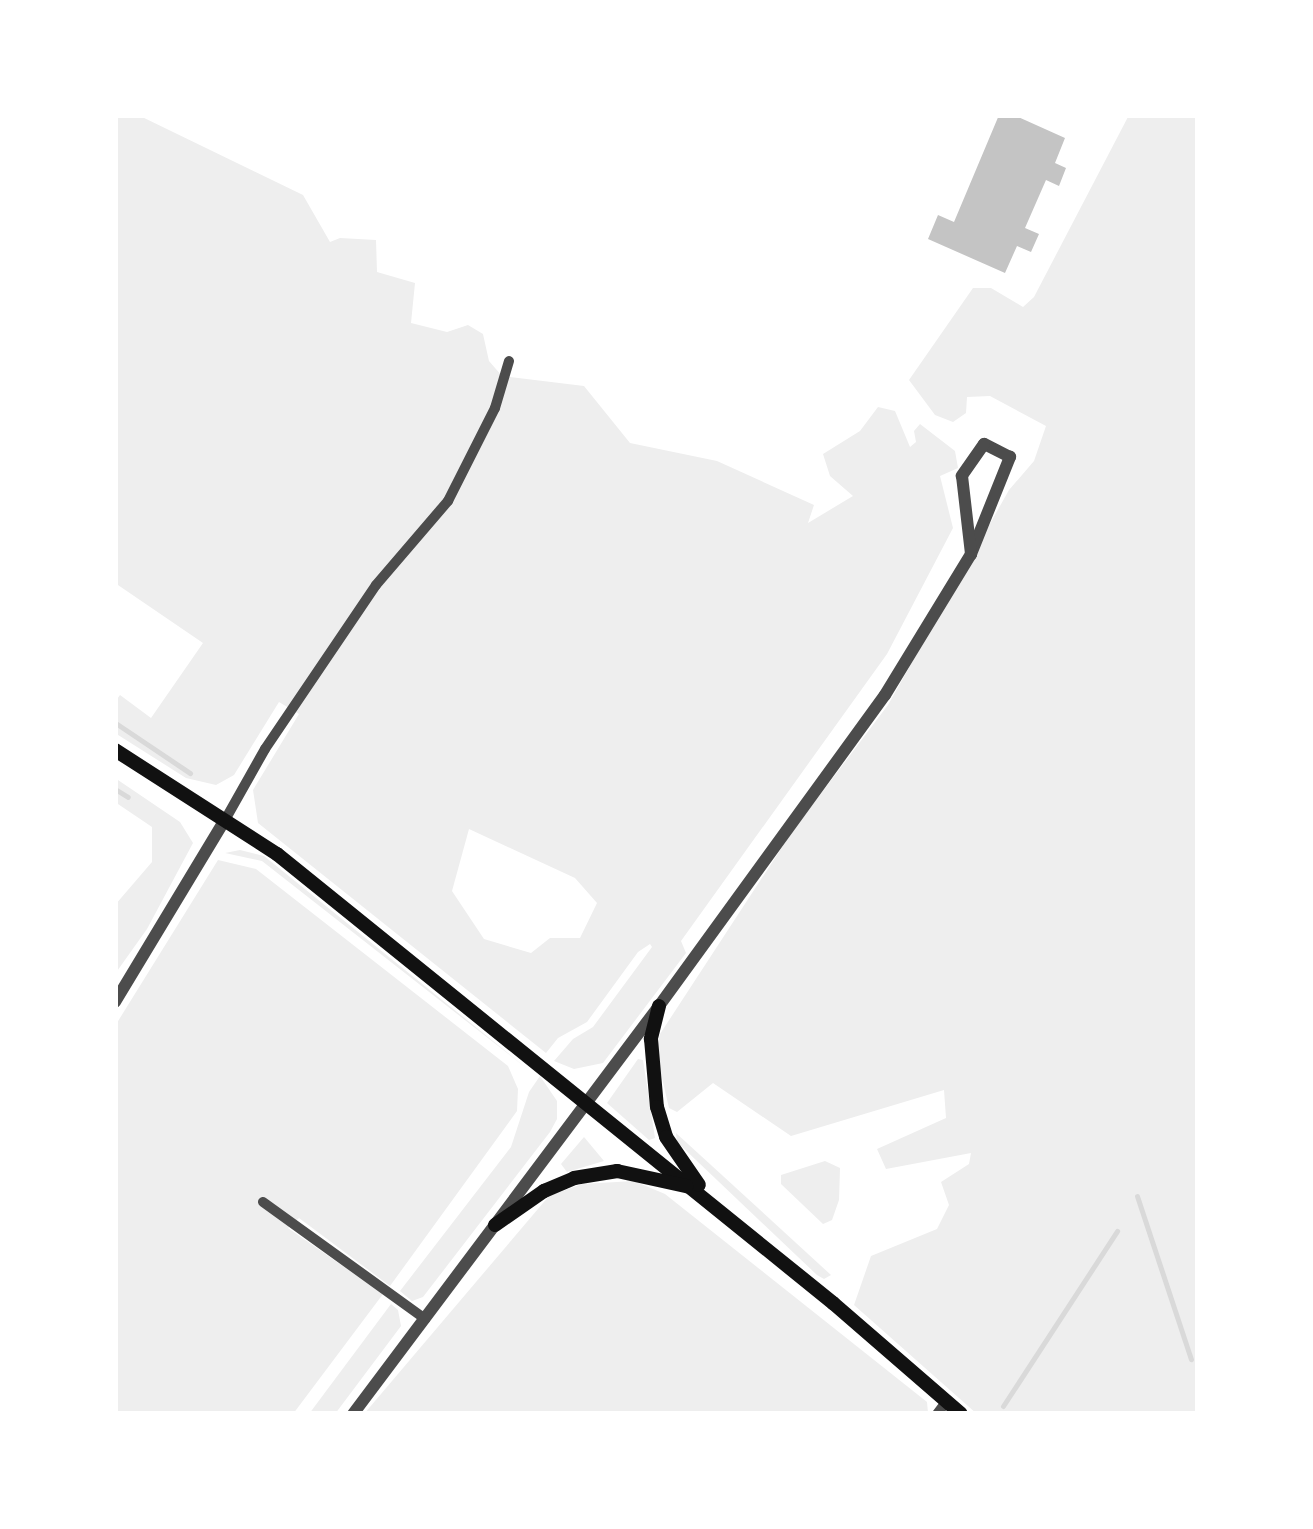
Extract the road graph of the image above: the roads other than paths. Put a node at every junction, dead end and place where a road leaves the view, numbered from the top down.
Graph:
1 (509, 361) dead end
2 (971, 554) junction
3 (115, 750) edge
4 (225, 820) junction
5 (115, 1002) edge
6 (659, 1006) junction
7 (586, 1103) junction
8 (691, 1188) junction
9 (263, 1202) dead end
10 (495, 1226) junction
11 (737, 1227) junction
12 (425, 1320) junction
13 (942, 1408) edge
14 (353, 1414) edge
15 (962, 1414) edge

1 - 4 street
2 - 2 street
2 - 6 street
3 - 4 main road
4 - 5 street
4 - 7 main road
6 - 7 street
6 - 11 main road
7 - 8 main road
7 - 10 street
8 - 10 main road
8 - 11 main road
9 - 12 street
10 - 12 street
11 - 13 main road
12 - 14 street
13 - 15 main road

